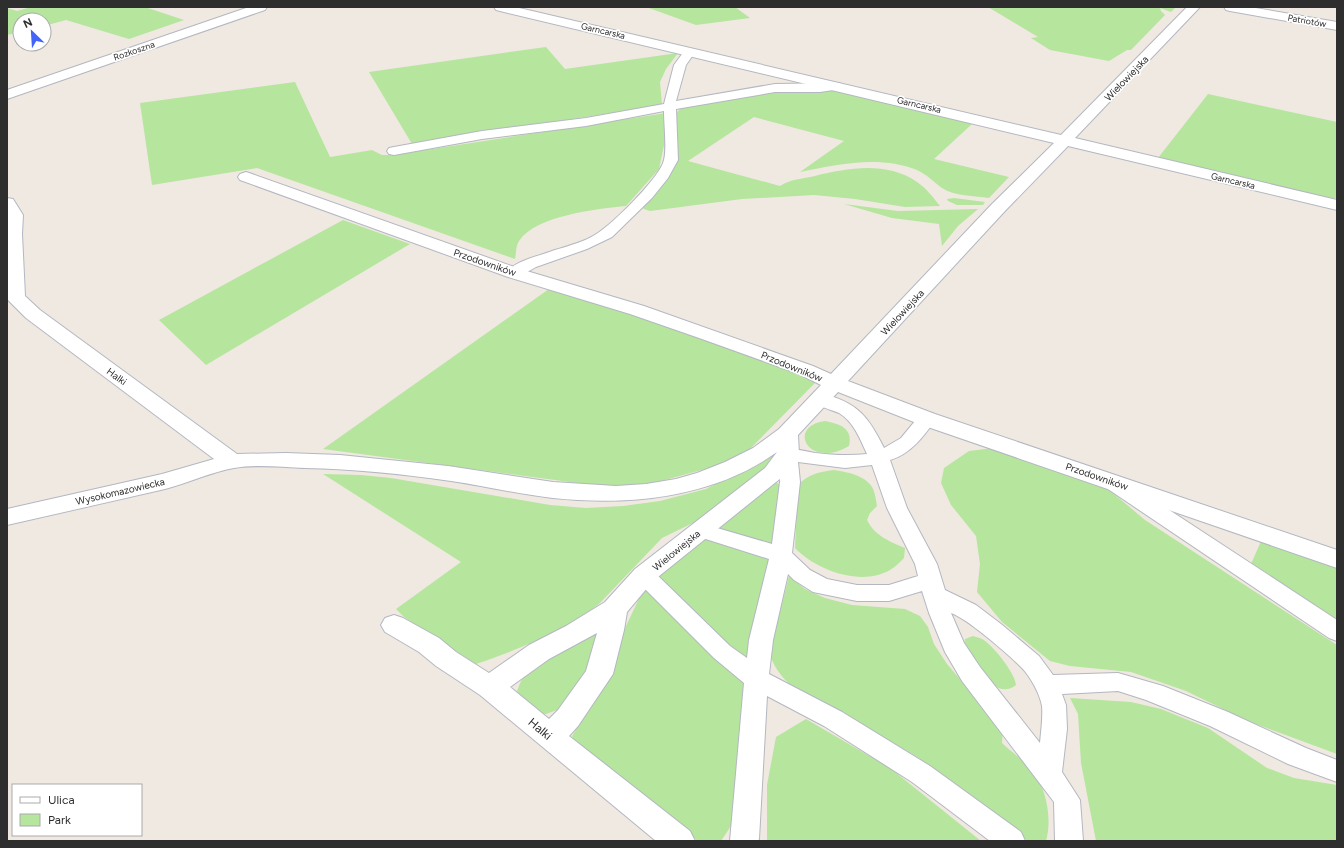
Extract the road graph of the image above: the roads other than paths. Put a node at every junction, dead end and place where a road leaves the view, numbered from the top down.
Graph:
1 (261, 7) edge
2 (500, 7) edge
3 (1194, 7) edge
4 (1230, 7) edge
5 (1337, 26) edge
6 (690, 52) junction
7 (784, 73) junction
8 (836, 86) junction
9 (775, 88) junction
10 (7, 95) edge
11 (671, 106) junction
12 (1065, 140) junction
13 (394, 151) dead end
14 (246, 177) dead end
15 (7, 203) edge
16 (1337, 205) edge
17 (10, 234) edge
18 (514, 272) junction
19 (828, 391) junction
20 (927, 418) junction
21 (787, 444) junction
22 (879, 457) junction
23 (232, 461) junction
24 (1109, 480) junction
25 (7, 517) edge
26 (700, 530) junction
27 (781, 555) junction
28 (1337, 559) edge
29 (644, 574) junction
30 (933, 588) junction
31 (614, 609) junction
32 (394, 625) dead end
33 (1337, 632) edge
34 (756, 679) junction
35 (1046, 685) junction
36 (490, 687) junction
37 (550, 737) junction
38 (1337, 771) edge
39 (1049, 774) junction
40 (679, 841) edge
41 (744, 841) edge
42 (1011, 841) edge
43 (1070, 841) edge

1 - 10 street, Rozkoszna
2 - 6 street, Garncarska
3 - 12 street, Wielowiejska
4 - 5 street, Patriotów
6 - 7 street, Garncarska
6 - 11 lane
7 - 8 street, Garncarska
7 - 9 lane
8 - 9 lane
8 - 12 street, Garncarska
9 - 11 lane
11 - 13 lane
11 - 18 lane
12 - 16 street, Garncarska
12 - 19 street, Wielowiejska
14 - 18 street, Przodowników
15 - 17 street, Halki
17 - 23 street, Halki
18 - 19 street, Przodowników
19 - 20 street, Przodowników
19 - 21 street, Wielowiejska
19 - 22 lane
20 - 22 lane
20 - 24 street, Przodowników
21 - 22 lane
21 - 23 street
21 - 26 street, Wielowiejska
21 - 27 lane
22 - 30 lane
23 - 25 street, Wysokomazowiecka
24 - 28 street, Przodowników
24 - 33 lane
26 - 27 lane
26 - 29 street, Wielowiejska
27 - 30 lane
27 - 34 lane
29 - 31 street, Wielowiejska
29 - 34 lane
30 - 35 lane
30 - 39 lane
31 - 36 street, Wielowiejska
31 - 37 street
32 - 36 street, Halki
34 - 41 lane
34 - 42 lane
35 - 38 lane
35 - 39 lane
36 - 37 street, Halki
37 - 40 street, Halki
39 - 43 lane

